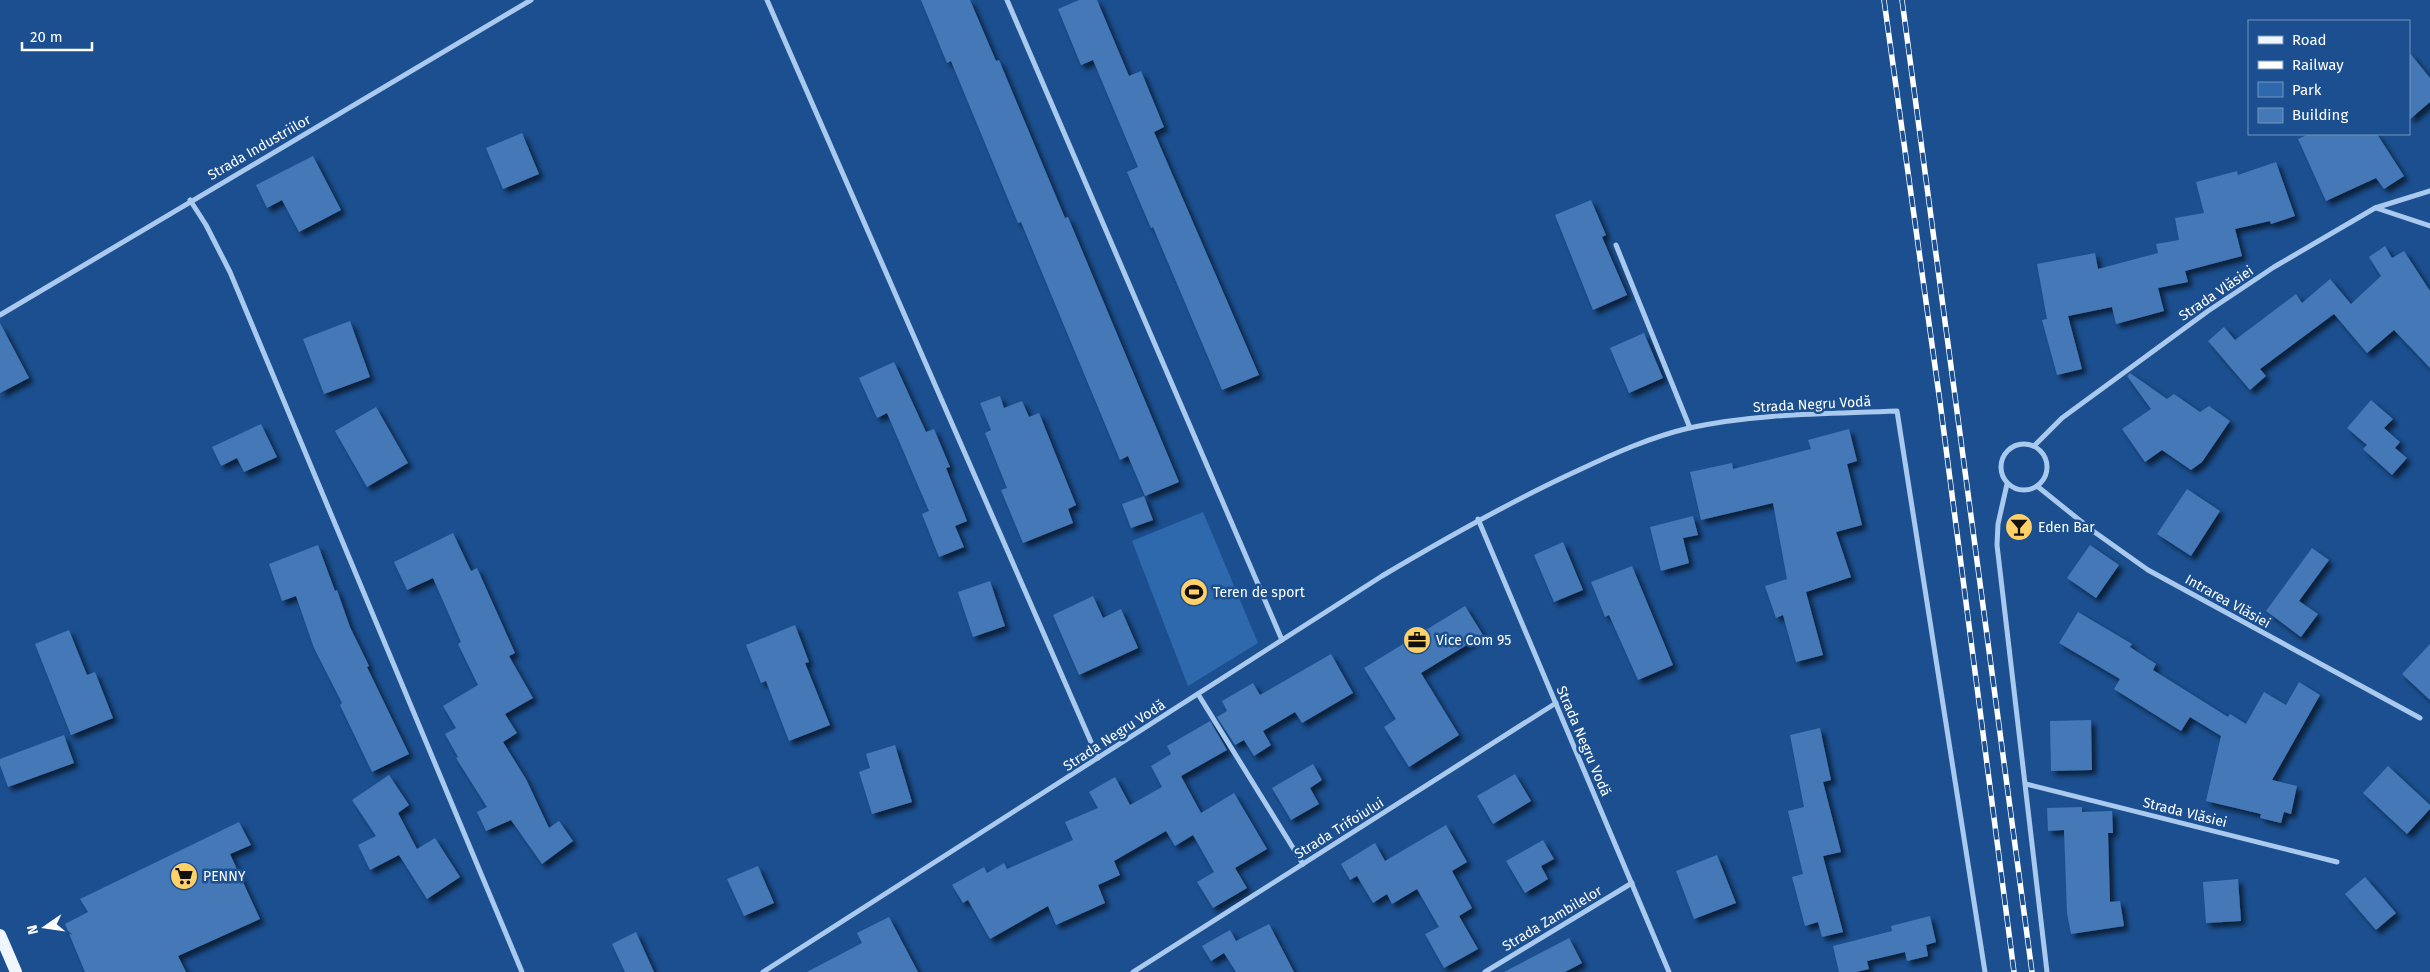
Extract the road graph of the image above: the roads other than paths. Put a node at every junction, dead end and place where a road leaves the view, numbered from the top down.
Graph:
1 (531, 0) edge
2 (767, 0) edge
3 (1007, 0) edge
4 (2430, 191) edge
5 (190, 200) junction
6 (2375, 208) junction
7 (2430, 226) edge
8 (1616, 245) dead end
9 (0, 315) edge
10 (1690, 428) junction
11 (2034, 446) junction
12 (2008, 484) junction
13 (2037, 486) junction
14 (1478, 519) junction
15 (1282, 640) junction
16 (1198, 694) junction
17 (1556, 703) junction
18 (2420, 718) dead end
19 (1098, 758) junction
20 (2026, 784) junction
21 (2337, 862) dead end
22 (1303, 864) junction
23 (1632, 883) junction
24 (0, 936) edge
25 (16, 972) edge
26 (522, 972) edge
27 (763, 972) edge
28 (1133, 972) edge
29 (1484, 972) edge
30 (1669, 972) edge
31 (1985, 972) edge
32 (2047, 972) edge

1 - 5 street, Strada Industriilor
2 - 19 street
3 - 15 street
4 - 6 street, Strada Vlăsiei
5 - 9 street, Strada Industriilor
5 - 26 street
6 - 7 street
6 - 11 street, Strada Vlăsiei
8 - 10 street
10 - 14 street, Strada Negru Vodă
10 - 31 street, Strada Negru Vodă
11 - 12 street
11 - 13 street
12 - 13 street
12 - 20 street
13 - 18 street, Intrarea Vlăsiei
14 - 15 street, Strada Negru Vodă
14 - 17 street, Strada Negru Vodă
15 - 16 street, Strada Negru Vodă
16 - 19 street, Strada Negru Vodă
16 - 22 street
17 - 22 street, Strada Trifoiului
17 - 23 street, Strada Negru Vodă
19 - 27 street, Strada Negru Vodă
20 - 21 street, Strada Vlăsiei
20 - 32 street
22 - 28 street, Strada Trifoiului
23 - 29 street, Strada Zambilelor
23 - 30 street, Strada Negru Vodă
24 - 25 main road

